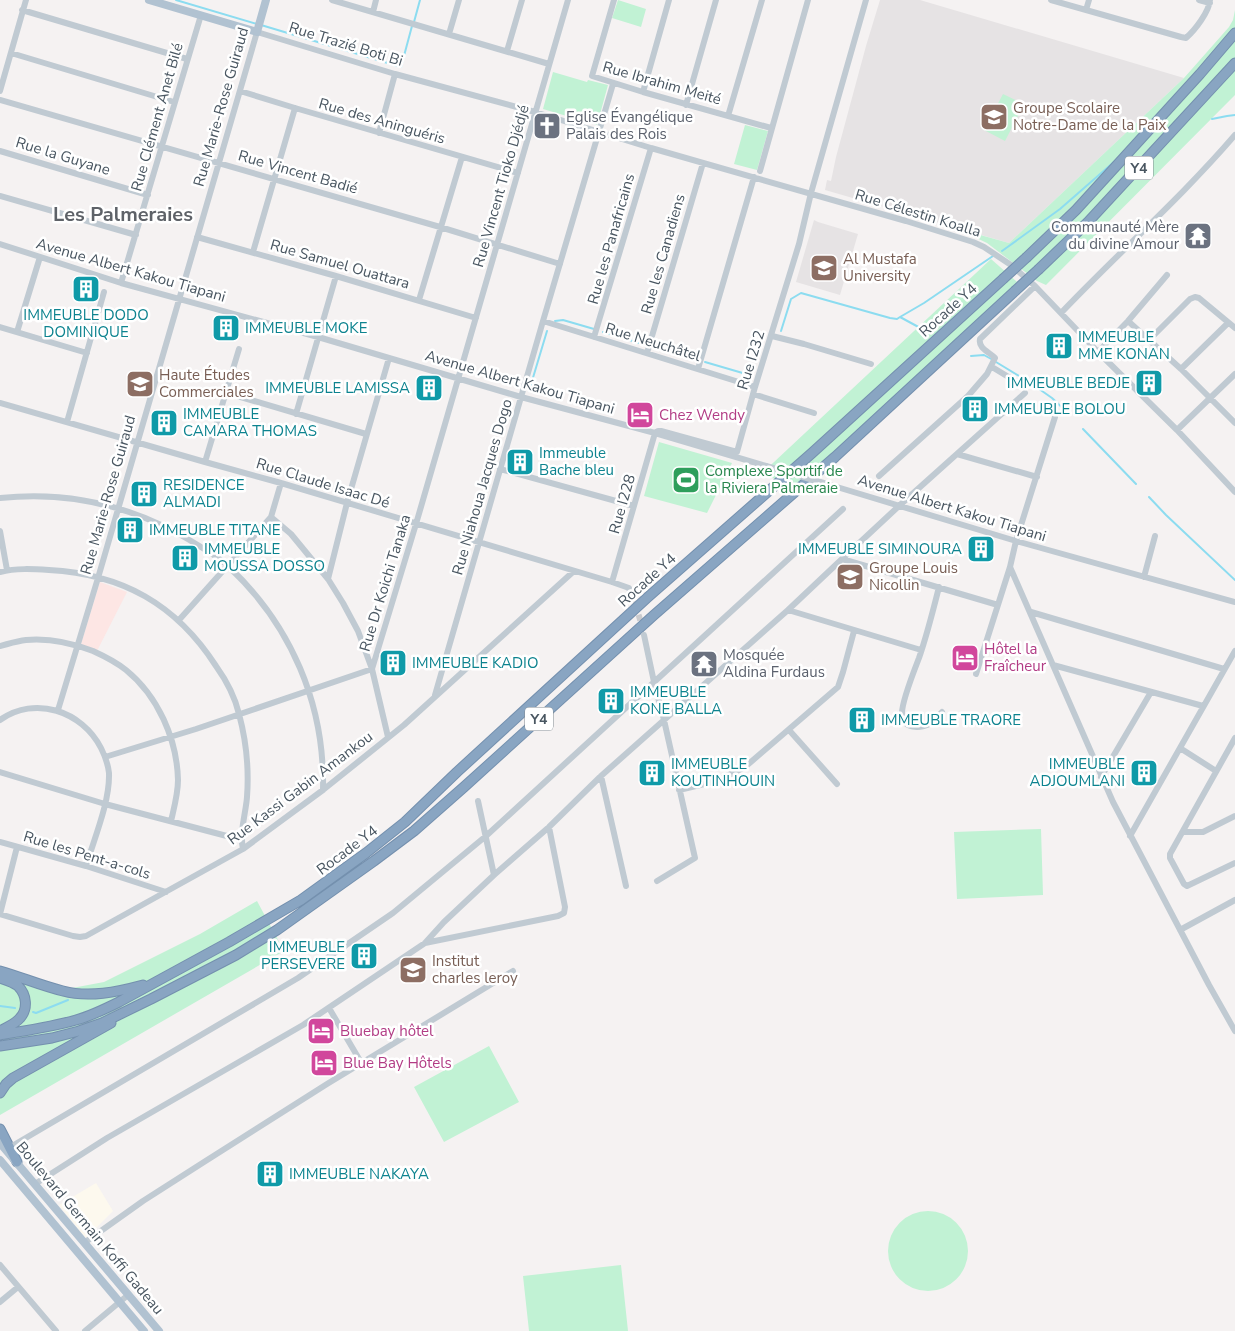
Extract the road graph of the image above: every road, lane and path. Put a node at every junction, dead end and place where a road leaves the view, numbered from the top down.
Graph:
1 (26, 0) edge
2 (149, 0) edge
3 (266, 0) edge
4 (332, 0) edge
5 (376, 0) edge
6 (459, 0) edge
7 (522, 0) edge
8 (568, 0) edge
9 (614, 0) edge
10 (669, 0) edge
11 (716, 0) edge
12 (762, 0) edge
13 (808, 0) edge
14 (866, 0) edge
15 (1051, 0) edge
16 (1089, 0) edge
17 (1199, 0) edge
18 (160, 2) edge
19 (1210, 2) edge
20 (22, 10) junction
21 (1086, 10) junction
22 (373, 12) junction
23 (201, 15) junction
24 (257, 32) junction
25 (1235, 33) edge
26 (449, 34) junction
27 (507, 52) junction
28 (11, 53) junction
29 (187, 59) junction
30 (1235, 63) edge
31 (549, 64) junction
32 (395, 74) junction
33 (613, 84) junction
34 (0, 91) edge
35 (240, 91) junction
36 (643, 92) junction
37 (0, 100) edge
38 (174, 102) junction
39 (686, 105) junction
40 (295, 108) junction
41 (535, 112) junction
42 (728, 116) junction
43 (771, 128) junction
44 (598, 132) junction
45 (379, 133) junction
46 (1235, 135) edge
47 (162, 146) junction
48 (650, 148) junction
49 (0, 151) edge
50 (462, 158) junction
51 (220, 162) junction
52 (703, 163) junction
53 (760, 171) dead end
54 (518, 173) junction
55 (754, 177) junction
56 (274, 178) junction
57 (811, 193) junction
58 (148, 195) junction
59 (0, 196) edge
60 (440, 227) junction
61 (136, 235) junction
62 (197, 237) junction
63 (0, 244) edge
64 (497, 244) junction
65 (253, 252) junction
66 (40, 256) junction
67 (560, 264) junction
68 (1168, 275) dead end
69 (336, 276) junction
70 (121, 284) junction
71 (1035, 286) junction
72 (104, 292) dead end
73 (180, 299) junction
74 (419, 300) junction
75 (1060, 313) junction
76 (476, 318) junction
77 (543, 321) junction
78 (1128, 321) junction
79 (1228, 323) junction
80 (0, 327) edge
81 (1235, 328) edge
82 (17, 332) junction
83 (772, 336) junction
84 (318, 337) junction
85 (594, 337) junction
86 (1149, 340) junction
87 (239, 349) dead end
88 (1098, 352) junction
89 (87, 353) junction
90 (647, 353) junction
91 (389, 358) junction
92 (871, 364) dead end
93 (992, 367) junction
94 (698, 369) junction
95 (1181, 369) junction
96 (1235, 374) edge
97 (458, 378) junction
98 (754, 390) junction
99 (227, 393) junction
100 (521, 397) junction
101 (1211, 398) junction
102 (0, 403) edge
103 (814, 413) dead end
104 (296, 414) junction
105 (1055, 417) dead end
106 (67, 422) junction
107 (1235, 423) edge
108 (1177, 430) junction
109 (656, 433) junction
110 (366, 434) junction
111 (138, 442) junction
112 (957, 454) junction
113 (205, 462) junction
114 (500, 468) junction
115 (879, 476) dead end
116 (1037, 478) junction
117 (281, 483) junction
118 (1235, 492) edge
119 (0, 498) edge
120 (346, 503) junction
121 (900, 505) junction
122 (634, 506) junction
123 (118, 508) junction
124 (843, 509) dead end
125 (271, 517) junction
126 (416, 524) junction
127 (0, 531) edge
128 (1155, 536) dead end
129 (1016, 541) junction
130 (479, 543) junction
131 (842, 559) junction
132 (228, 565) junction
133 (1010, 567) junction
134 (3, 571) edge
135 (574, 571) junction
136 (1144, 577) junction
137 (98, 578) junction
138 (328, 579) junction
139 (612, 582) junction
140 (940, 587) junction
141 (632, 598) tunnel mouth
142 (1235, 602) edge
143 (998, 604) junction
144 (788, 610) junction
145 (1031, 612) junction
146 (179, 620) junction
147 (854, 630) junction
148 (644, 635) tunnel mouth
149 (0, 646) edge
150 (78, 646) junction
151 (921, 650) junction
152 (1235, 651) edge
153 (1053, 666) junction
154 (372, 669) junction
155 (1224, 670) junction
156 (976, 674) dead end
157 (654, 682) junction
158 (308, 690) junction
159 (1151, 692) junction
160 (435, 696) junction
161 (1204, 706) junction
162 (58, 710) junction
163 (942, 712) dead end
164 (239, 714) junction
165 (0, 720) edge
166 (664, 720) junction
167 (789, 730) junction
168 (170, 737) junction
169 (388, 737) junction
170 (1235, 738) edge
171 (1180, 748) junction
172 (106, 757) junction
173 (1216, 771) junction
174 (0, 772) edge
175 (601, 776) junction
176 (1101, 777) junction
177 (837, 784) dead end
178 (323, 790) junction
179 (679, 790) junction
180 (478, 801) dead end
181 (105, 804) junction
182 (1235, 816) edge
183 (172, 822) junction
184 (549, 827) junction
185 (1183, 832) junction
186 (486, 836) junction
187 (1130, 836) junction
188 (242, 840) junction
189 (0, 842) edge
190 (17, 846) junction
191 (243, 849) junction
192 (1235, 863) edge
193 (86, 866) junction
194 (494, 875) junction
195 (657, 881) dead end
196 (626, 886) dead end
197 (166, 892) junction
198 (1235, 900) edge
199 (0, 914) edge
200 (1180, 930) junction
201 (425, 943) junction
202 (0, 971) edge
203 (513, 971) dead end
204 (171, 974) junction
205 (0, 978) edge
206 (151, 999) junction
207 (329, 1008) junction
208 (0, 1031) edge
209 (1235, 1031) edge
210 (0, 1035) edge
211 (0, 1046) edge
212 (362, 1064) junction
213 (0, 1093) edge
214 (0, 1129) edge
215 (5, 1147) edge
216 (0, 1160) edge
217 (17, 1162) joint
218 (35, 1184) junction
219 (84, 1243) junction
220 (0, 1265) edge
221 (18, 1287) junction
222 (128, 1295) junction
223 (0, 1302) edge
224 (120, 1302) junction
225 (56, 1331) edge
226 (86, 1331) edge
227 (144, 1331) edge
228 (159, 1331) edge

1 - 20 street
2 - 18 main road, Rue Trazié Boti Bi
3 - 24 main road, Rue Marie-Rose Guiraud
4 - 22 street
5 - 22 street
6 - 26 street
7 - 27 street
8 - 31 street, Rue Vincent Tioko Djédjé
9 - 33 street, Rue Ibrahim Meité
10 - 36 street
11 - 39 street
12 - 42 street
13 - 43 street
14 - 57 street, Rue I232
15 - 21 street
16 - 21 street
17 - 19 street
18 - 23 main road, Rue Trazié Boti Bi
19 - 21 street
20 - 28 street
20 - 29 street
22 - 26 street
23 - 24 main road, Rue Trazié Boti Bi
23 - 29 street, Rue Clément Anet Bilé
24 - 32 street, Rue Trazié Boti Bi
24 - 35 street, Rue Marie-Rose Guiraud
25 - 204 highway, Rocade Y4 / Y4, bridge
26 - 27 street
27 - 31 street
28 - 34 street
28 - 38 street
29 - 38 street, Rue Clément Anet Bilé
30 - 206 highway, Rocade Y4 / Y4, bridge
31 - 41 street, Rue Vincent Tioko Djédjé
32 - 41 street, Rue Trazié Boti Bi
32 - 45 street
33 - 36 street, Rue Ibrahim Meité
33 - 44 street, Rue Niahoua Jacques Dogo
35 - 40 street, Rue des Aninguéris
35 - 51 street, Rue Marie-Rose Guiraud
36 - 39 street, Rue Ibrahim Meité
37 - 47 street, Rue Vincent Badié
38 - 47 street, Rue Clément Anet Bilé
39 - 42 street, Rue Ibrahim Meité
40 - 45 street, Rue des Aninguéris
40 - 56 street
41 - 44 street, Rue Célestin Koalla
41 - 54 street, Rue Vincent Tioko Djédjé
42 - 43 street, Rue Ibrahim Meité
43 - 53 street
44 - 48 street, Rue Célestin Koalla
44 - 67 street, Rue Niahoua Jacques Dogo
45 - 50 street, Rue des Aninguéris
46 - 75 street
47 - 51 street, Rue Vincent Badié
47 - 58 street, Rue Clément Anet Bilé
48 - 52 street, Rue Célestin Koalla
48 - 85 street, Rue les Panafricains
49 - 58 street, Rue la Guyane
50 - 54 street, Rue des Aninguéris
50 - 60 street
51 - 56 street, Rue Vincent Badié
51 - 62 street, Rue Marie-Rose Guiraud
52 - 55 street, Rue Célestin Koalla
52 - 90 street, Rue les Canadiens
54 - 64 street, Rue Vincent Tioko Djédjé
55 - 57 street, Rue Célestin Koalla
55 - 94 street
56 - 60 street, Rue Vincent Badié
56 - 65 street
57 - 71 street, Rue Célestin Koalla
57 - 83 street, Rue I232
58 - 61 street, Rue Clément Anet Bilé
59 - 61 street
60 - 64 street, Rue Vincent Badié
60 - 74 street
61 - 70 street, Rue Clément Anet Bilé
62 - 65 street, Rue Samuel Ouattara
62 - 73 street, Rue Marie-Rose Guiraud
63 - 66 street, Avenue Albert Kakou Tiapani
64 - 67 street, Rue Vincent Badié
64 - 76 street, Rue Vincent Tioko Djédjé
65 - 69 street, Rue Samuel Ouattara
66 - 70 street, Avenue Albert Kakou Tiapani
66 - 82 street
67 - 77 street, Rue Niahoua Jacques Dogo
68 - 78 street
69 - 74 street, Rue Samuel Ouattara
69 - 84 street
70 - 73 street, Avenue Albert Kakou Tiapani
71 - 75 street, Rue Célestin Koalla
71 - 93 street
72 - 89 street
73 - 84 street, Avenue Albert Kakou Tiapani
73 - 111 street, Rue Marie-Rose Guiraud
74 - 76 street, Rue Samuel Ouattara
75 - 88 street, Rue Célestin Koalla
76 - 97 street, Rue Vincent Tioko Djédjé
77 - 85 street, Rue Neuchâtel
77 - 100 street, Rue Niahoua Jacques Dogo
78 - 86 street
78 - 88 street
79 - 81 street
79 - 86 street
79 - 95 street
80 - 82 street
82 - 89 street
83 - 92 street
83 - 98 street, Rue I232
84 - 91 street, Avenue Albert Kakou Tiapani
84 - 104 street
85 - 90 street, Rue Neuchâtel
86 - 95 street
87 - 99 street
88 - 108 street, Rue Célestin Koalla
89 - 106 street
90 - 94 street, Rue Neuchâtel
91 - 97 street, Avenue Albert Kakou Tiapani
91 - 110 street
93 - 112 street
93 - 115 street
94 - 98 street, Rue Neuchâtel
95 - 101 street
96 - 101 street
97 - 100 street, Avenue Albert Kakou Tiapani
97 - 126 street, Rue Dr Koichi Tanaka
98 - 103 street, Rue Neuchâtel
98 - 109 street, Rue I232
99 - 104 street
99 - 113 street
100 - 109 street, Avenue Albert Kakou Tiapani
100 - 114 street, Rue Niahoua Jacques Dogo
101 - 107 street
101 - 108 street
102 - 106 street, Rue Claude Isaac Dé
104 - 110 street
105 - 116 street
106 - 111 street, Rue Claude Isaac Dé
108 - 118 street, Rue Célestin Koalla
109 - 121 street, Avenue Albert Kakou Tiapani, bridge
109 - 122 street, Rue I228
110 - 120 street
111 - 113 street, Rue Claude Isaac Dé
111 - 123 street, Rue Marie-Rose Guiraud
112 - 116 street
112 - 121 street
113 - 117 street, Rue Claude Isaac Dé
114 - 122 street
114 - 130 street, Rue Niahoua Jacques Dogo
116 - 129 street
117 - 120 street, Rue Claude Isaac Dé
117 - 125 street
119 - 123 street
120 - 126 street, Rue Claude Isaac Dé
120 - 138 street
121 - 129 street, Avenue Albert Kakou Tiapani
121 - 131 street
122 - 139 street, Rue I228
123 - 132 street
123 - 137 street, Rue Marie-Rose Guiraud
124 - 157 street
125 - 132 street
125 - 138 street
126 - 130 street, Rue Claude Isaac Dé
126 - 154 street, Rue Dr Koichi Tanaka
127 - 134 street
128 - 136 street
129 - 133 street
129 - 136 street, Avenue Albert Kakou Tiapani
130 - 135 street, Rue Claude Isaac Dé
130 - 160 street, Rue Niahoua Jacques Dogo
131 - 140 street
131 - 144 street
132 - 146 street
132 - 158 street
133 - 143 street
133 - 145 street
134 - 137 street
135 - 139 street, Rue Claude Isaac Dé
135 - 160 street, Rue Kassi Gabin Amankou
136 - 142 street, Avenue Albert Kakou Tiapani
137 - 146 street
137 - 150 street, Rue Marie-Rose Guiraud
138 - 154 street
139 - 141 street, Rue Claude Isaac Dé
140 - 143 street
140 - 151 street
143 - 156 street
144 - 147 street
144 - 166 street
145 - 153 street
145 - 155 street
146 - 164 street
147 - 151 street
147 - 167 street
148 - 157 street
149 - 150 street
150 - 162 street, Rue Marie-Rose Guiraud
150 - 168 street
151 - 163 street
152 - 155 street
153 - 159 street
153 - 176 street
154 - 158 street, Rue Dr Koichi Tanaka
154 - 169 street
155 - 161 street
157 - 166 street
157 - 186 street
158 - 164 street, Rue Dr Koichi Tanaka
158 - 178 street
159 - 161 street
159 - 176 street
160 - 169 street, Rue Kassi Gabin Amankou
161 - 171 street
162 - 165 street
162 - 172 street
164 - 168 street, Rue Dr Koichi Tanaka
164 - 188 street
166 - 175 street
166 - 179 street
167 - 177 street
167 - 179 street
168 - 172 street, Rue Dr Koichi Tanaka
168 - 183 street
169 - 178 street, Rue Kassi Gabin Amankou
170 - 173 street
171 - 173 street
171 - 187 street
172 - 181 street
173 - 185 street
174 - 181 street
175 - 184 street
175 - 196 street
176 - 187 street
178 - 191 street, Rue Kassi Gabin Amankou
179 - 195 street
180 - 186 street
181 - 183 street
181 - 193 street
182 - 185 street
183 - 188 street
184 - 194 street
184 - 201 street
185 - 192 street
186 - 194 street
186 - 215 street
187 - 200 street
188 - 191 street
189 - 190 street, Rue les Pent-a-cols
190 - 193 street, Rue les Pent-a-cols
190 - 199 street
191 - 197 street, Rue Kassi Gabin Amankou
193 - 197 street, Rue les Pent-a-cols
194 - 201 street
197 - 199 street, Rue Kassi Gabin Amankou
198 - 200 street
200 - 209 street
201 - 207 street
202 - 204 highway
203 - 212 street
204 - 210 highway, Rocade Y4 / Y4
205 - 208 highway
206 - 211 highway, Rocade Y4 / Y4
206 - 213 highway
207 - 212 street
207 - 218 street
212 - 219 street
214 - 215 highway
215 - 217 highway
216 - 224 main road, Boulevard Germain Koffi Gadeau
217 - 218 main road, Boulevard Germain Koffi Gadeau
218 - 219 main road, Boulevard Germain Koffi Gadeau
219 - 222 main road, Boulevard Germain Koffi Gadeau
220 - 221 street
221 - 223 street
221 - 225 street
222 - 224 street
222 - 228 main road, Boulevard Germain Koffi Gadeau
224 - 226 street
224 - 227 main road, Boulevard Germain Koffi Gadeau

